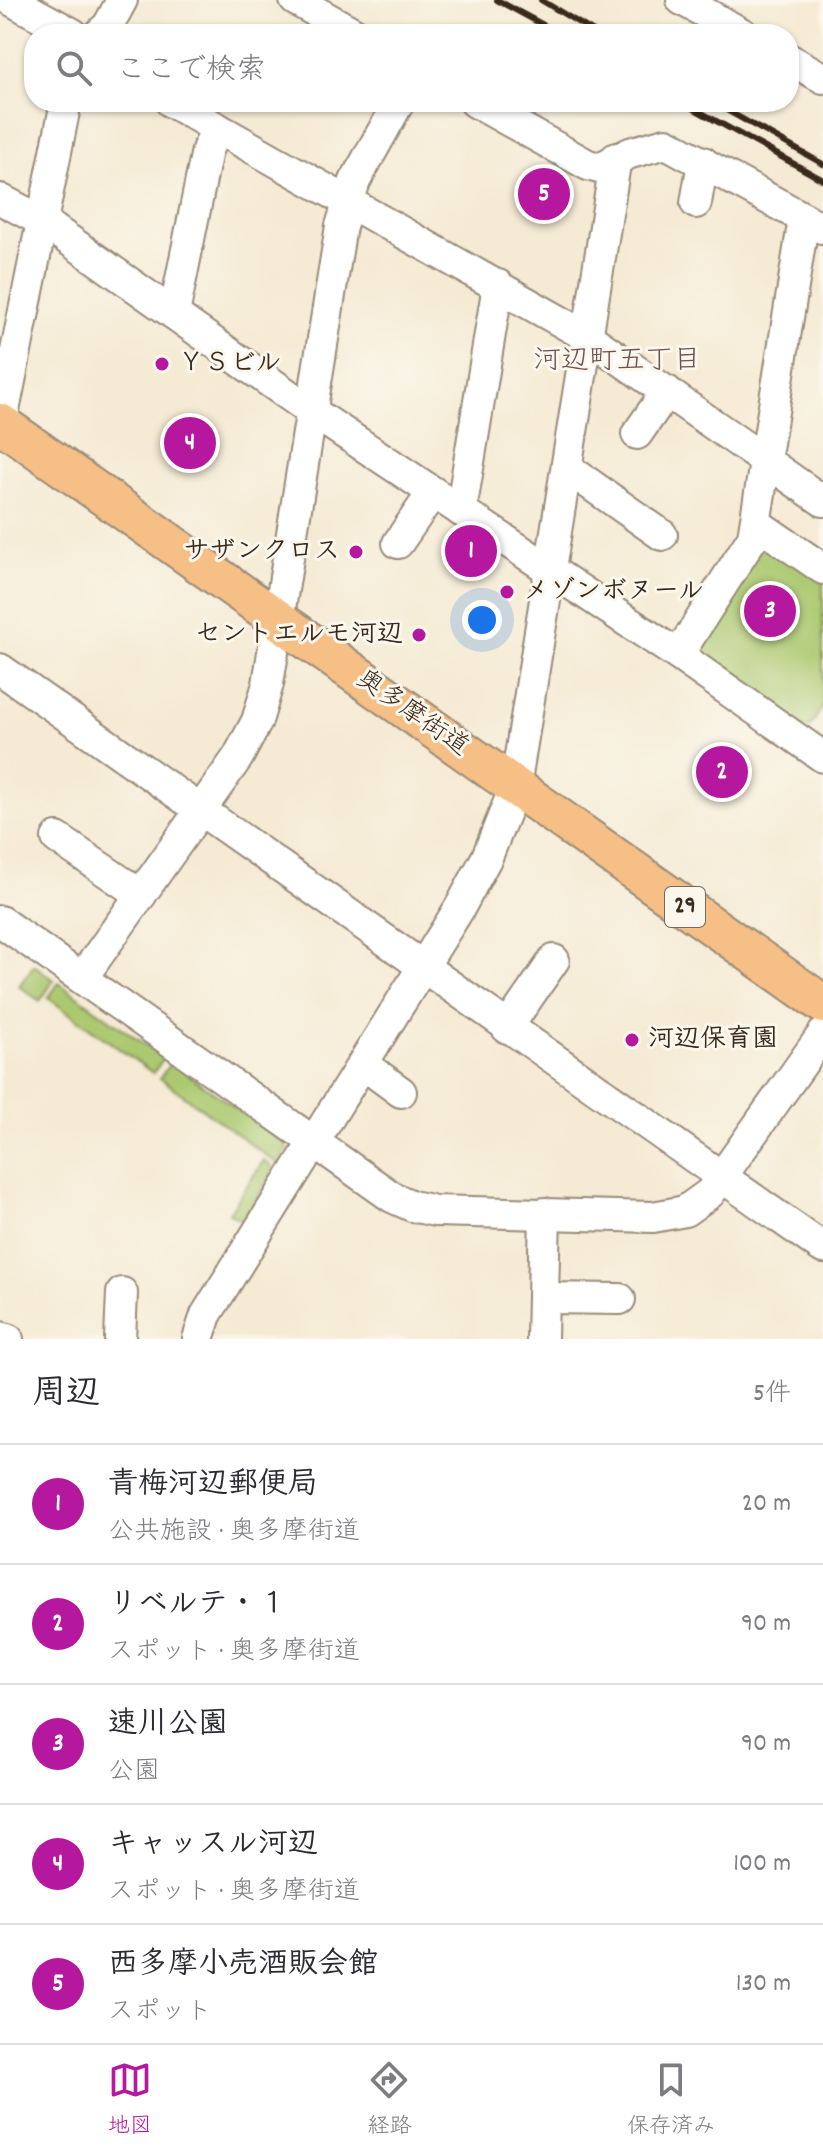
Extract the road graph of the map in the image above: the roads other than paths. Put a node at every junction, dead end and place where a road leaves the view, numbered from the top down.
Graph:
1 (11, 0) edge
2 (122, 0) edge
3 (295, 0) edge
4 (682, 0) edge
5 (731, 18) edge
6 (55, 24) edge
7 (109, 24) edge
8 (338, 24) edge
9 (799, 65) edge
10 (823, 78) edge
11 (64, 112) edge
12 (189, 112) edge
13 (393, 112) edge
14 (493, 112) edge
15 (217, 128) junction
16 (616, 158) junction
17 (703, 162) junction
18 (0, 199) edge
19 (348, 201) junction
20 (696, 203) dead end
21 (42, 221) junction
22 (813, 224) edge
23 (498, 285) junction
24 (174, 314) junction
25 (588, 337) junction
26 (667, 391) junction
27 (311, 411) junction
28 (0, 426) edge
29 (637, 434) dead end
30 (766, 461) junction
31 (567, 468) junction
32 (433, 492) junction
33 (823, 501) edge
34 (461, 511) junction
35 (756, 523) junction
36 (662, 535) dead end
37 (398, 543) dead end
38 (823, 569) edge
39 (551, 570) junction
40 (278, 619) junction
41 (678, 655) junction
42 (0, 669) edge
43 (819, 744) edge
44 (515, 787) junction
45 (200, 810) junction
46 (57, 838) dead end
47 (141, 895) junction
48 (0, 921) edge
49 (554, 960) dead end
50 (422, 967) junction
51 (82, 978) junction
52 (823, 1004) edge
53 (507, 1028) junction
54 (823, 1034) edge
55 (363, 1064) junction
56 (401, 1092) dead end
57 (314, 1143) junction
58 (722, 1177) junction
59 (545, 1213) junction
60 (823, 1248) edge
61 (122, 1293) dead end
62 (543, 1298) junction
63 (620, 1299) dead end
64 (0, 1337) edge
65 (8, 1339) edge
66 (120, 1339) edge
67 (198, 1339) edge
68 (542, 1339) edge

1 - 6 street
2 - 7 street
3 - 8 street
4 - 5 street
9 - 10 street
11 - 21 street
12 - 15 street
13 - 19 street
14 - 16 street
15 - 19 street
15 - 24 street
16 - 17 street
16 - 25 street
17 - 20 street
17 - 22 street
18 - 21 street
19 - 23 street
19 - 27 street
21 - 24 street
21 - 28 street
22 - 30 street
23 - 25 street
23 - 34 street
24 - 27 street
25 - 26 street
25 - 31 street
26 - 29 street
26 - 30 street
27 - 32 street
27 - 40 street
28 - 40 main road, 奥多摩街道 / 29
30 - 33 street
30 - 35 street
31 - 36 street
31 - 39 street
32 - 34 street
32 - 37 street
34 - 39 street
35 - 38 street
35 - 41 street
39 - 41 street
39 - 44 street
40 - 44 main road, 奥多摩街道 / 29
40 - 45 street
41 - 43 street
42 - 45 street
44 - 50 street
44 - 52 main road, 奥多摩街道 / 29
45 - 47 street
45 - 50 street
46 - 47 street
47 - 51 street
48 - 51 street
49 - 53 street
50 - 53 street
50 - 55 street
51 - 57 street
53 - 58 street
54 - 58 street
55 - 56 street
55 - 57 street
57 - 59 street
57 - 67 street
58 - 59 street
58 - 60 street
59 - 62 street
61 - 66 street
62 - 63 street
62 - 68 street
64 - 65 street

